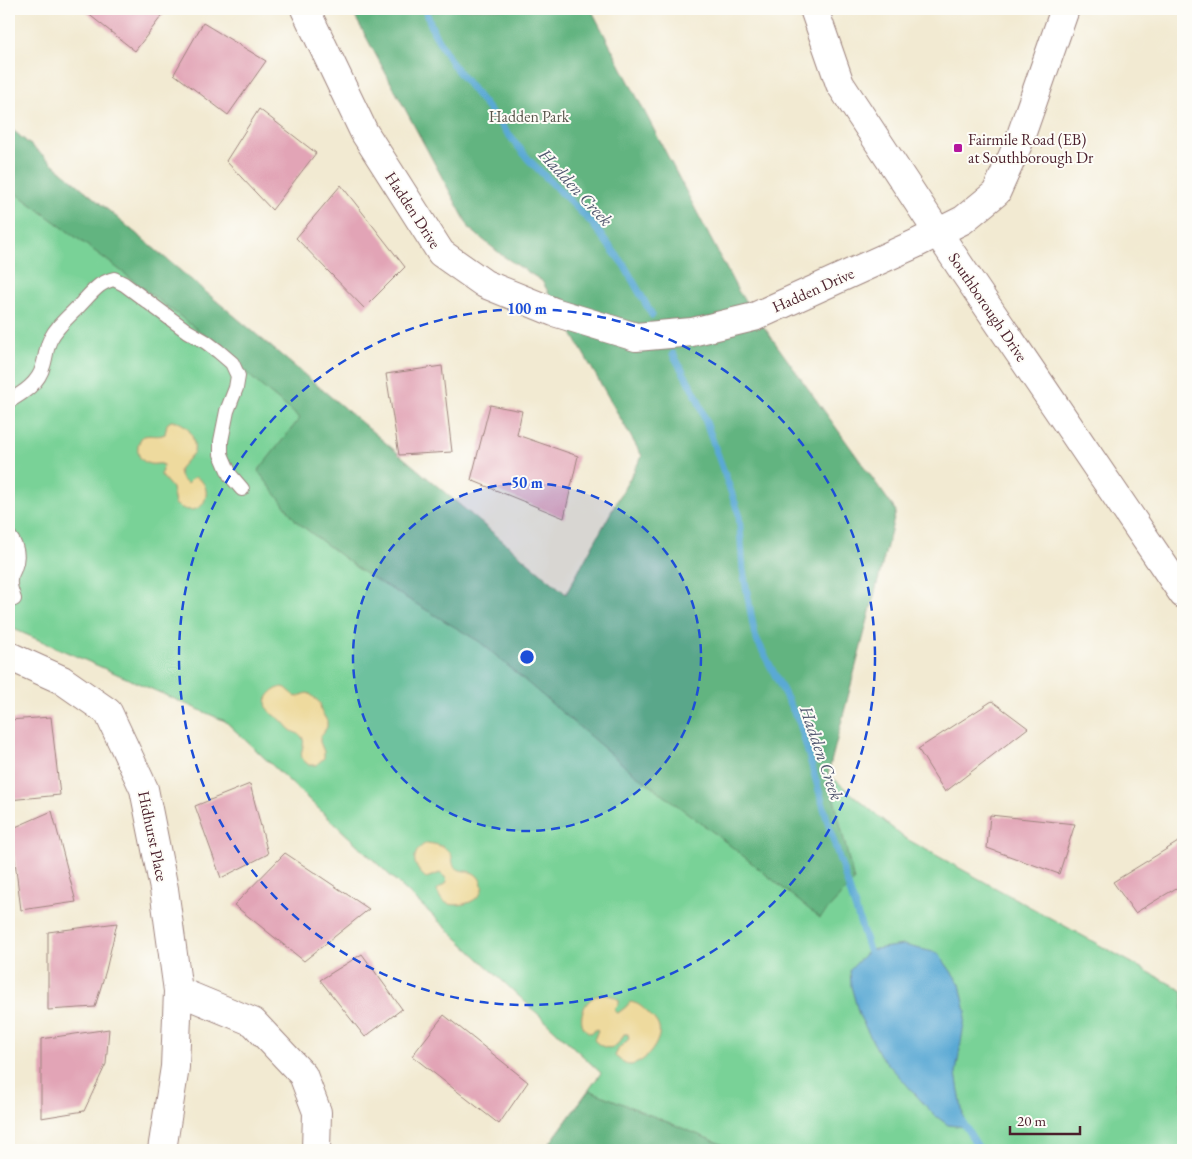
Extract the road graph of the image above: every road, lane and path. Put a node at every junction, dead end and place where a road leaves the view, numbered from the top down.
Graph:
1 (305, 9) edge
2 (814, 9) edge
3 (1065, 9) edge
4 (939, 233) junction
5 (9, 401) edge
6 (242, 489) dead end
7 (9, 536) edge
8 (1183, 594) edge
9 (14, 599) dead end
10 (9, 656) edge
11 (178, 991) junction
12 (162, 1150) edge
13 (316, 1150) edge

1 - 4 street, Hadden Drive
2 - 4 street, Southborough Drive
3 - 4 street, Hadden Drive
4 - 8 street, Southborough Drive
5 - 6 lane
7 - 9 lane
10 - 11 street, Hidhurst Place
11 - 12 street, Hidhurst Place
11 - 13 street

